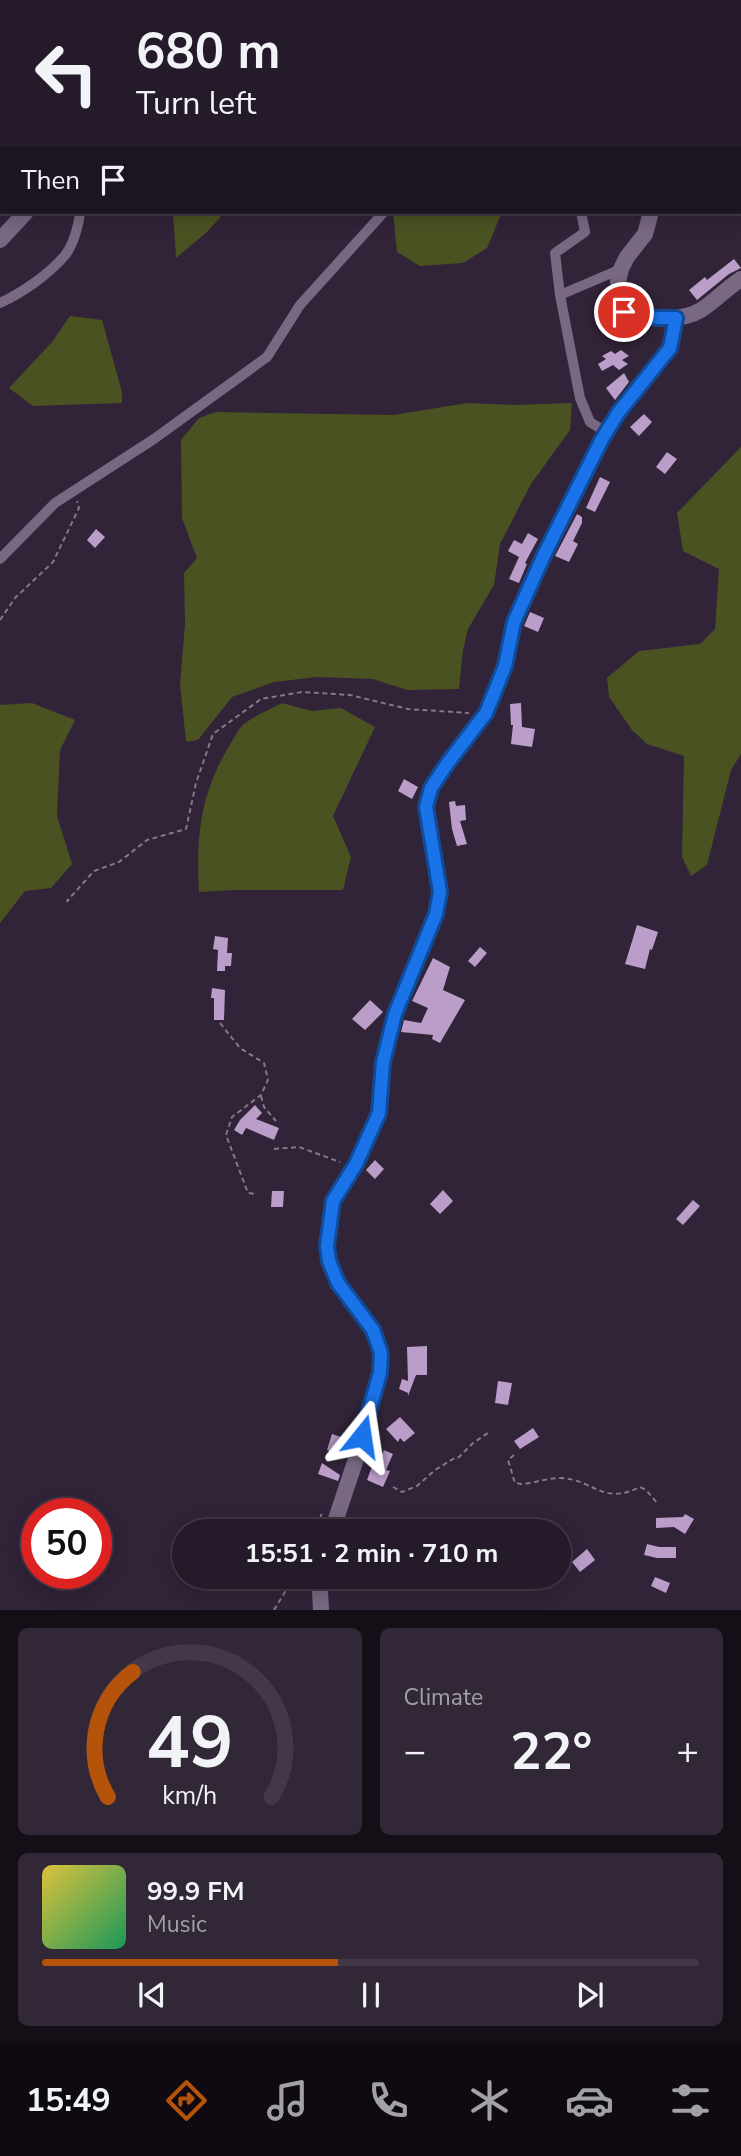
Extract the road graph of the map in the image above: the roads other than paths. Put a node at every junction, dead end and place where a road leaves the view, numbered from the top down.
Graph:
1 (24, 214) edge
2 (80, 214) edge
3 (382, 214) edge
4 (581, 214) edge
5 (650, 214) edge
6 (0, 240) edge
7 (621, 269) junction
8 (741, 279) edge
9 (560, 295) junction
10 (0, 303) edge
11 (676, 318) junction
12 (606, 432) junction
13 (0, 559) edge
14 (336, 1519) edge
15 (320, 1589) edge
16 (321, 1610) edge

1 - 6 main road
2 - 10 street
3 - 13 street
4 - 9 street
5 - 7 main road
7 - 9 street
7 - 11 main road
8 - 11 main road
9 - 12 street
11 - 12 main road
12 - 14 main road
15 - 16 main road

